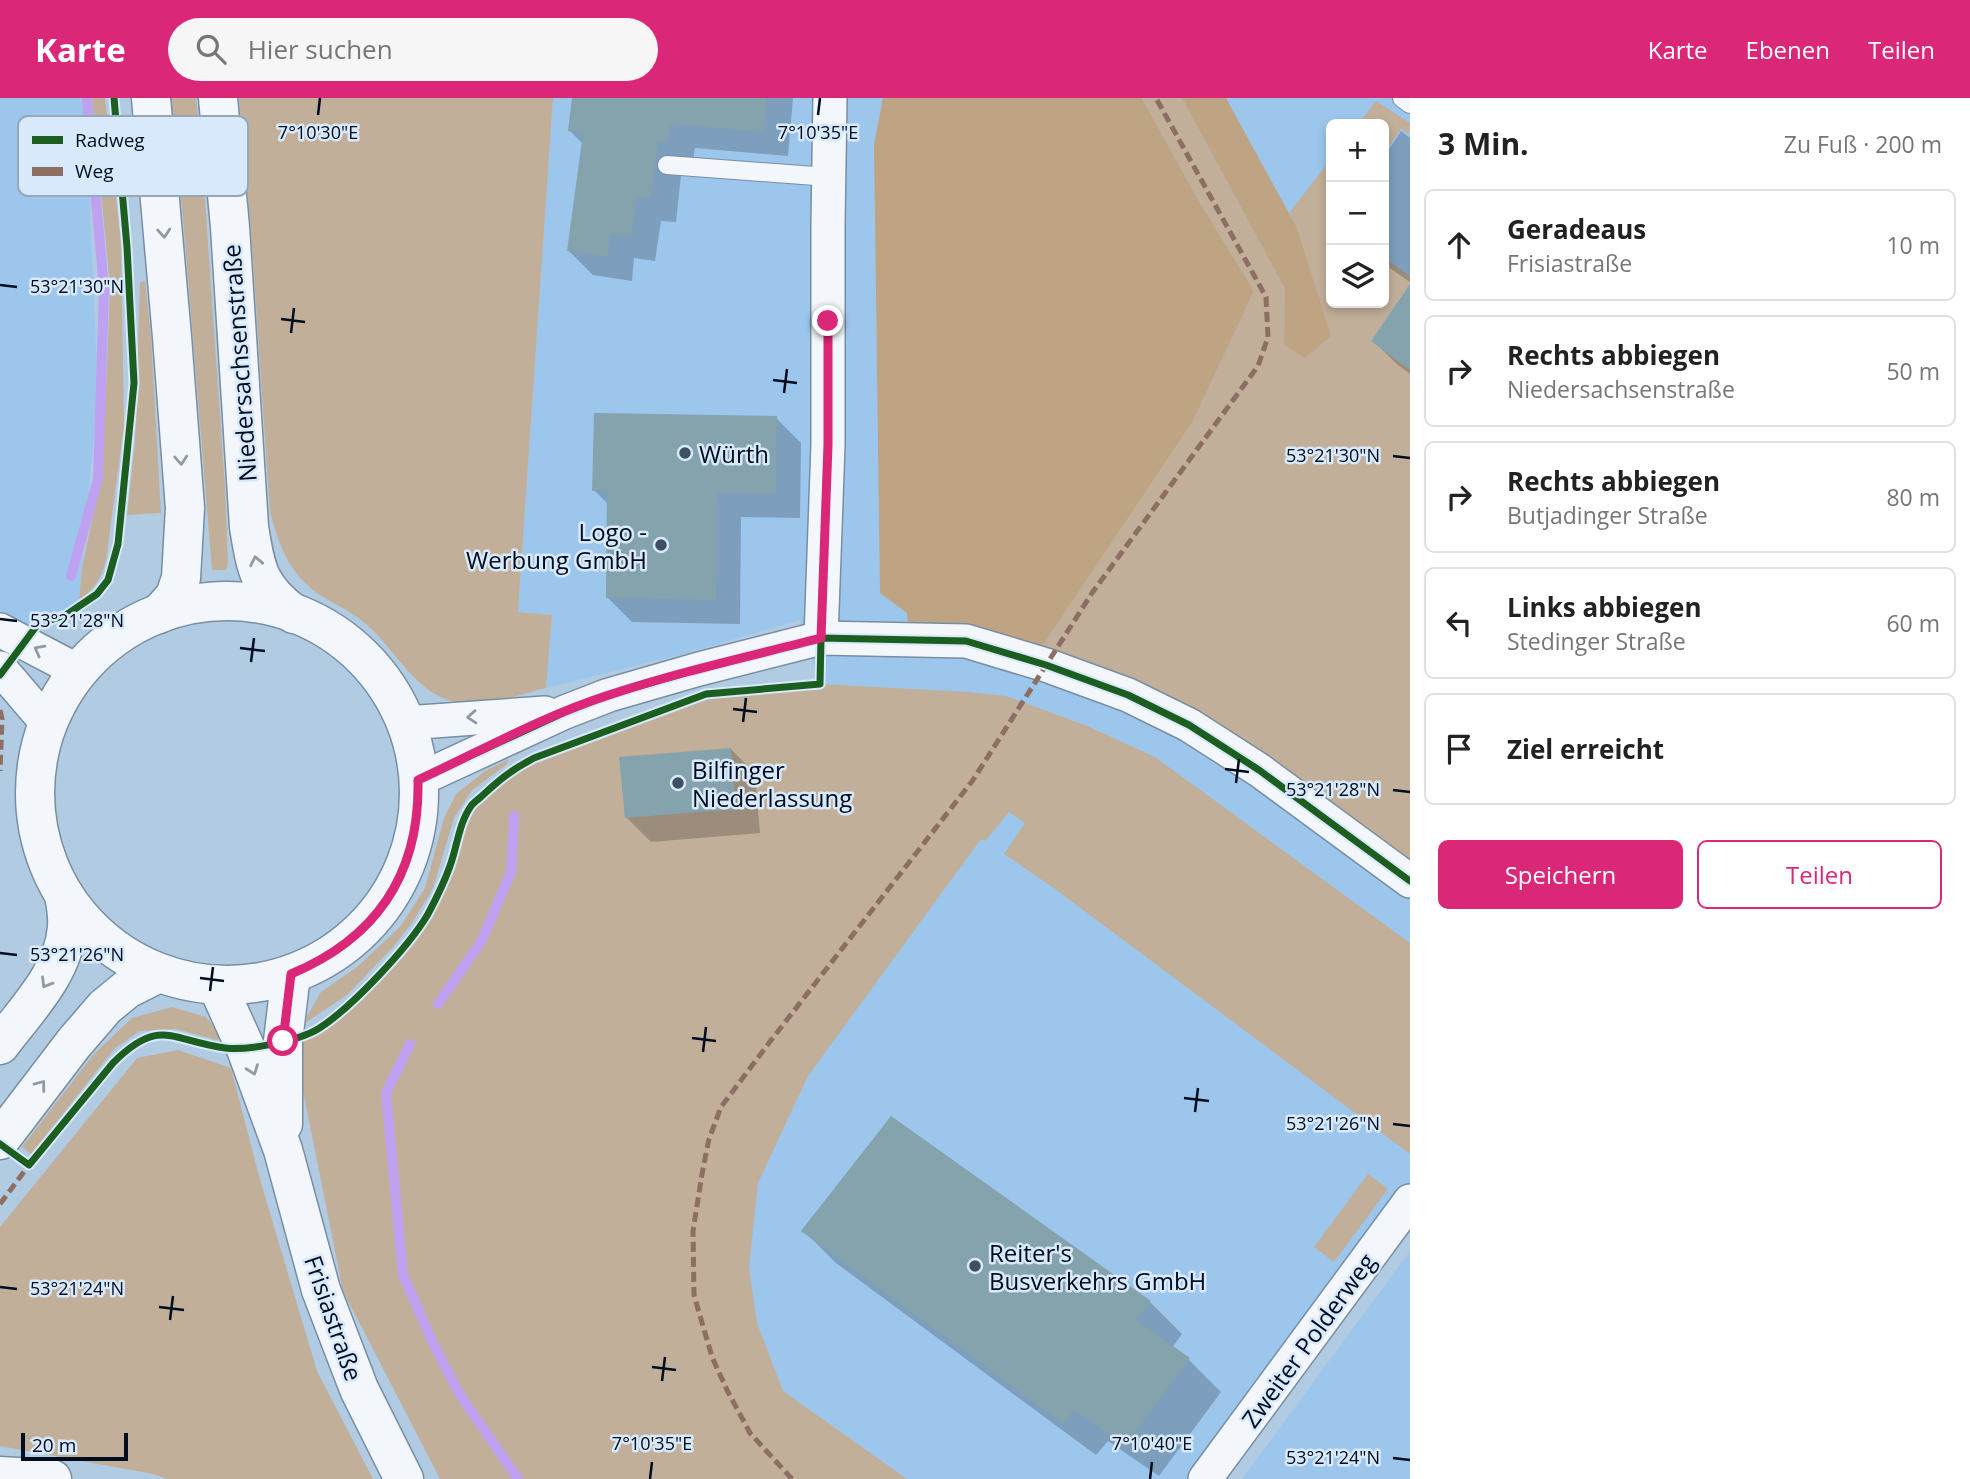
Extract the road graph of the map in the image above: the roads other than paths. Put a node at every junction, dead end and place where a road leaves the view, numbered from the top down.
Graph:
1 (151, 98) edge
2 (218, 98) edge
3 (830, 98) edge
4 (1402, 98) edge
5 (1410, 104) edge
6 (153, 116) edge
7 (220, 116) edge
8 (667, 165) dead end
9 (829, 177) junction
10 (160, 196) edge
11 (227, 196) edge
12 (159, 614) junction
13 (294, 614) junction
14 (0, 630) edge
15 (821, 638) junction
16 (0, 668) edge
17 (79, 671) junction
18 (565, 712) junction
19 (47, 723) junction
20 (406, 723) junction
21 (418, 780) junction
22 (1410, 881) edge
23 (64, 895) junction
24 (159, 973) junction
25 (291, 974) junction
26 (217, 985) junction
27 (0, 1045) edge
28 (0, 1140) edge
29 (283, 1150) junction
30 (1410, 1201) edge
31 (0, 1476) edge
32 (52, 1479) edge
33 (404, 1479) edge
34 (1205, 1479) edge

1 -> 6 main road, Niedersachsenstraße
7 -> 2 main road, Niedersachsenstraße
3 - 9 street
4 - 5 lane
8 - 9 lane
9 - 15 street
10 -> 12 main road, Niedersachsenstraße
13 -> 11 main road, Niedersachsenstraße
12 - 13 main road, Niedersachsenstraße
12 - 17 main road, Niedersachsenstraße
13 - 20 main road, Niedersachsenstraße
17 -> 14 street
15 - 18 street
15 - 22 street
16 - 19 street
17 - 19 main road, Niedersachsenstraße
18 -> 20 street
18 - 21 street
19 - 23 main road, Niedersachsenstraße
20 - 21 main road, Niedersachsenstraße
21 - 25 main road, Niedersachsenstraße
23 - 24 main road, Niedersachsenstraße
23 -> 27 main road, Niedersachsenstraße
24 - 26 main road, Niedersachsenstraße
28 -> 24 main road
25 - 26 main road, Niedersachsenstraße
25 - 29 main road, Frisiastraße
26 -> 29 main road, Frisiastraße
29 - 33 main road, Frisiastraße
30 - 34 street, Zweiter Polderweg
31 - 32 main road

